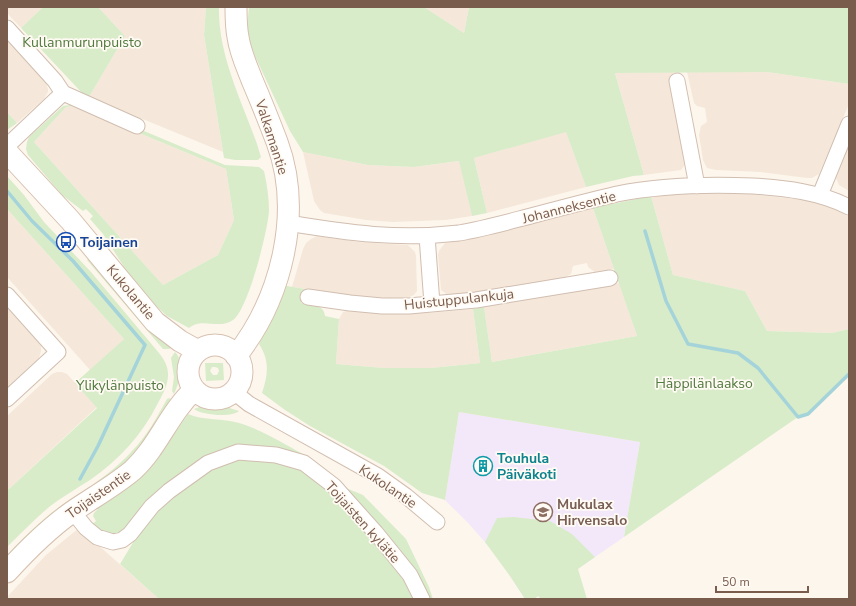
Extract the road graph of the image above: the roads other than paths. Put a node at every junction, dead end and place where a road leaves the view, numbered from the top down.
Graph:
1 (236, 7) edge
2 (7, 28) edge
3 (678, 81) dead end
4 (63, 93) junction
5 (849, 124) edge
6 (137, 126) dead end
7 (7, 146) edge
8 (7, 152) edge
9 (697, 186) junction
10 (820, 195) junction
11 (849, 207) edge
12 (288, 223) junction
13 (427, 236) junction
14 (610, 278) dead end
15 (7, 295) edge
16 (308, 296) dead end
17 (432, 304) junction
18 (198, 351) junction
19 (236, 356) junction
20 (194, 390) junction
21 (234, 392) junction
22 (7, 399) edge
23 (72, 512) junction
24 (437, 522) dead end
25 (7, 572) edge
26 (422, 599) edge

1 - 12 street, Valkamantie
2 - 4 street
3 - 9 street
4 - 6 street
4 - 7 street
5 - 10 street
8 - 18 street, Kukolantie
9 - 10 street, Johanneksentie
9 - 13 street, Johanneksentie
10 - 11 street, Johanneksentie
12 - 13 street, Johanneksentie
12 - 19 street, Valkamantie
13 - 17 street
14 - 17 street, Huistuppulankuja
15 - 22 street
16 - 17 street, Huistuppulankuja
18 - 19 street
18 - 20 street
19 - 21 street
20 - 21 street
20 - 23 street, Toijaistentie
21 - 24 street, Kukolantie
23 - 25 street, Toijaistentie
23 - 26 street, Toijaisten kylätie

